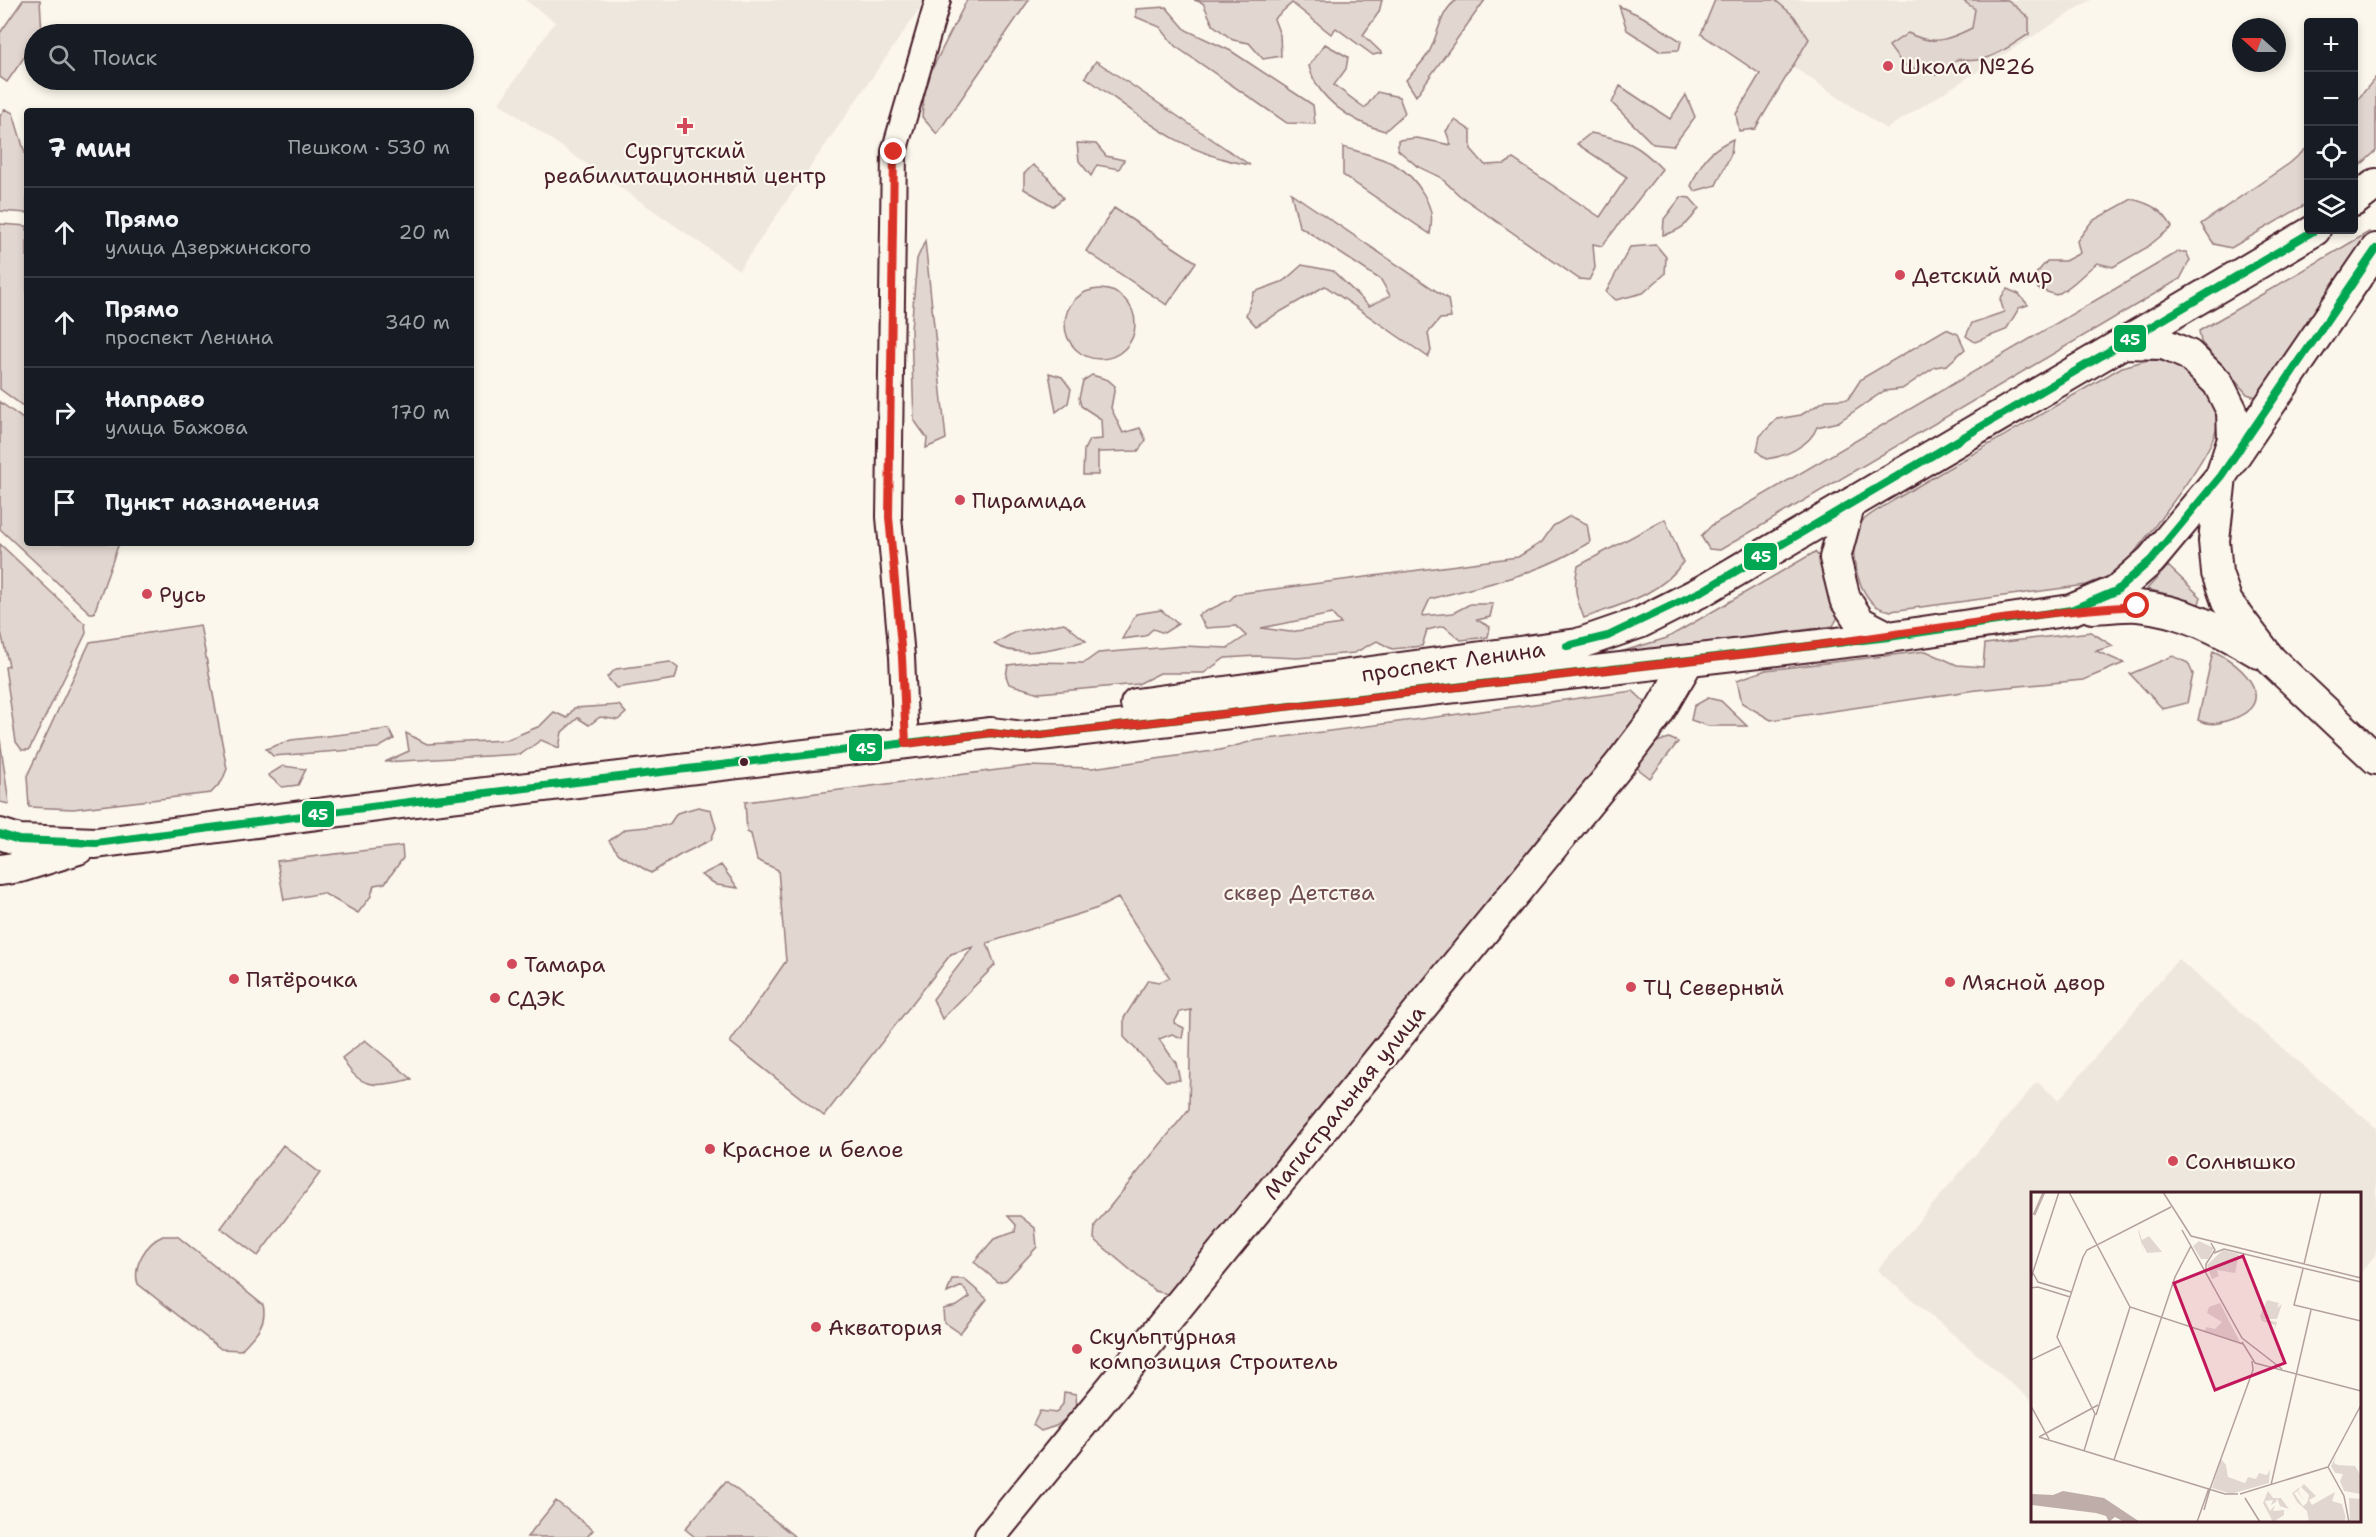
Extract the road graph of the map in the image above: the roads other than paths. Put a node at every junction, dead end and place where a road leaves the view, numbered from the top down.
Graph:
1 (938, 0) edge
2 (2376, 184) edge
3 (2358, 198) edge
4 (2308, 234) edge
5 (2376, 249) edge
6 (2125, 343) junction
7 (2221, 476) junction
8 (1849, 506) junction
9 (2071, 610) junction
10 (1889, 637) junction
11 (1689, 660) junction
12 (2271, 660) junction
13 (991, 733) junction
14 (906, 744) junction
15 (2376, 759) edge
16 (0, 834) edge
17 (96, 843) junction
18 (0, 870) edge
19 (990, 1537) edge

1 - 14 street
2 - 3 main road
4 - 6 main road, проспект Ленина
5 - 7 main road, проспект Ленина
6 - 7 main road
6 - 8 main road, проспект Ленина
7 - 9 main road, проспект Ленина
7 - 12 main road
8 - 10 main road
8 - 13 main road, проспект Ленина
9 - 10 main road, проспект Ленина
9 - 12 main road
10 - 11 main road, проспект Ленина
11 - 13 main road, проспект Ленина
11 - 19 main road, Магистральная улица
12 - 15 main road
13 - 14 main road, проспект Ленина
14 - 17 main road, проспект Ленина
16 - 17 main road, проспект Ленина
17 - 18 main road, проспект Ленина

